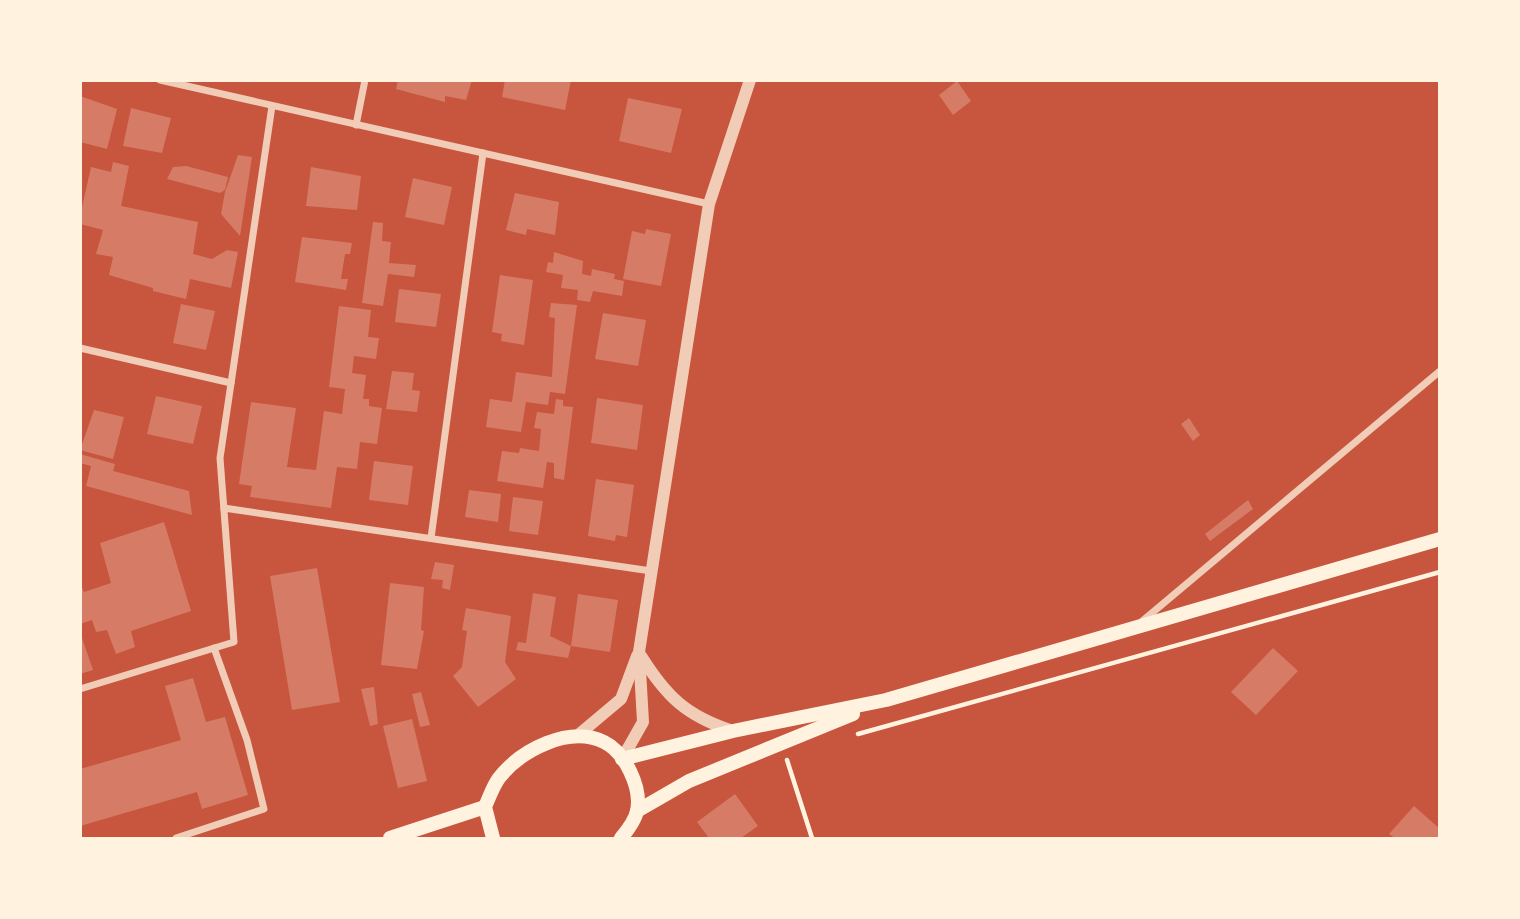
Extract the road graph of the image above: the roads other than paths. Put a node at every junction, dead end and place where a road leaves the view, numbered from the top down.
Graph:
1 (160, 80) edge
2 (365, 80) edge
3 (750, 80) edge
4 (272, 106) junction
5 (356, 125) junction
6 (483, 153) junction
7 (709, 204) junction
8 (80, 348) edge
9 (1440, 371) edge
10 (231, 383) junction
11 (224, 508) junction
12 (431, 538) junction
13 (1440, 539) edge
14 (651, 571) junction
15 (1135, 627) junction
16 (214, 648) junction
17 (639, 652) junction
18 (80, 689) edge
19 (886, 700) junction
20 (733, 732) junction
21 (577, 736) junction
22 (622, 759) junction
23 (485, 807) junction
24 (637, 811) junction
25 (176, 838) edge
26 (390, 838) edge
27 (494, 838) edge
28 (621, 838) edge

1 - 4 street
2 - 5 street
3 - 7 street
4 - 5 street
4 - 10 street
5 - 6 street
6 - 7 street
6 - 12 street
7 - 14 street
8 - 10 street
9 - 15 street
10 - 11 street
11 - 12 street
11 - 16 street
12 - 14 street
13 - 15 main road
14 - 17 street
15 - 19 main road
16 - 18 street
16 - 25 street
17 - 20 street
17 - 21 street
17 - 22 street
19 - 20 main road
19 - 24 main road
20 - 22 main road
21 - 22 main road
21 - 23 main road
22 - 24 main road
23 - 26 main road
23 - 27 main road
24 - 28 main road

